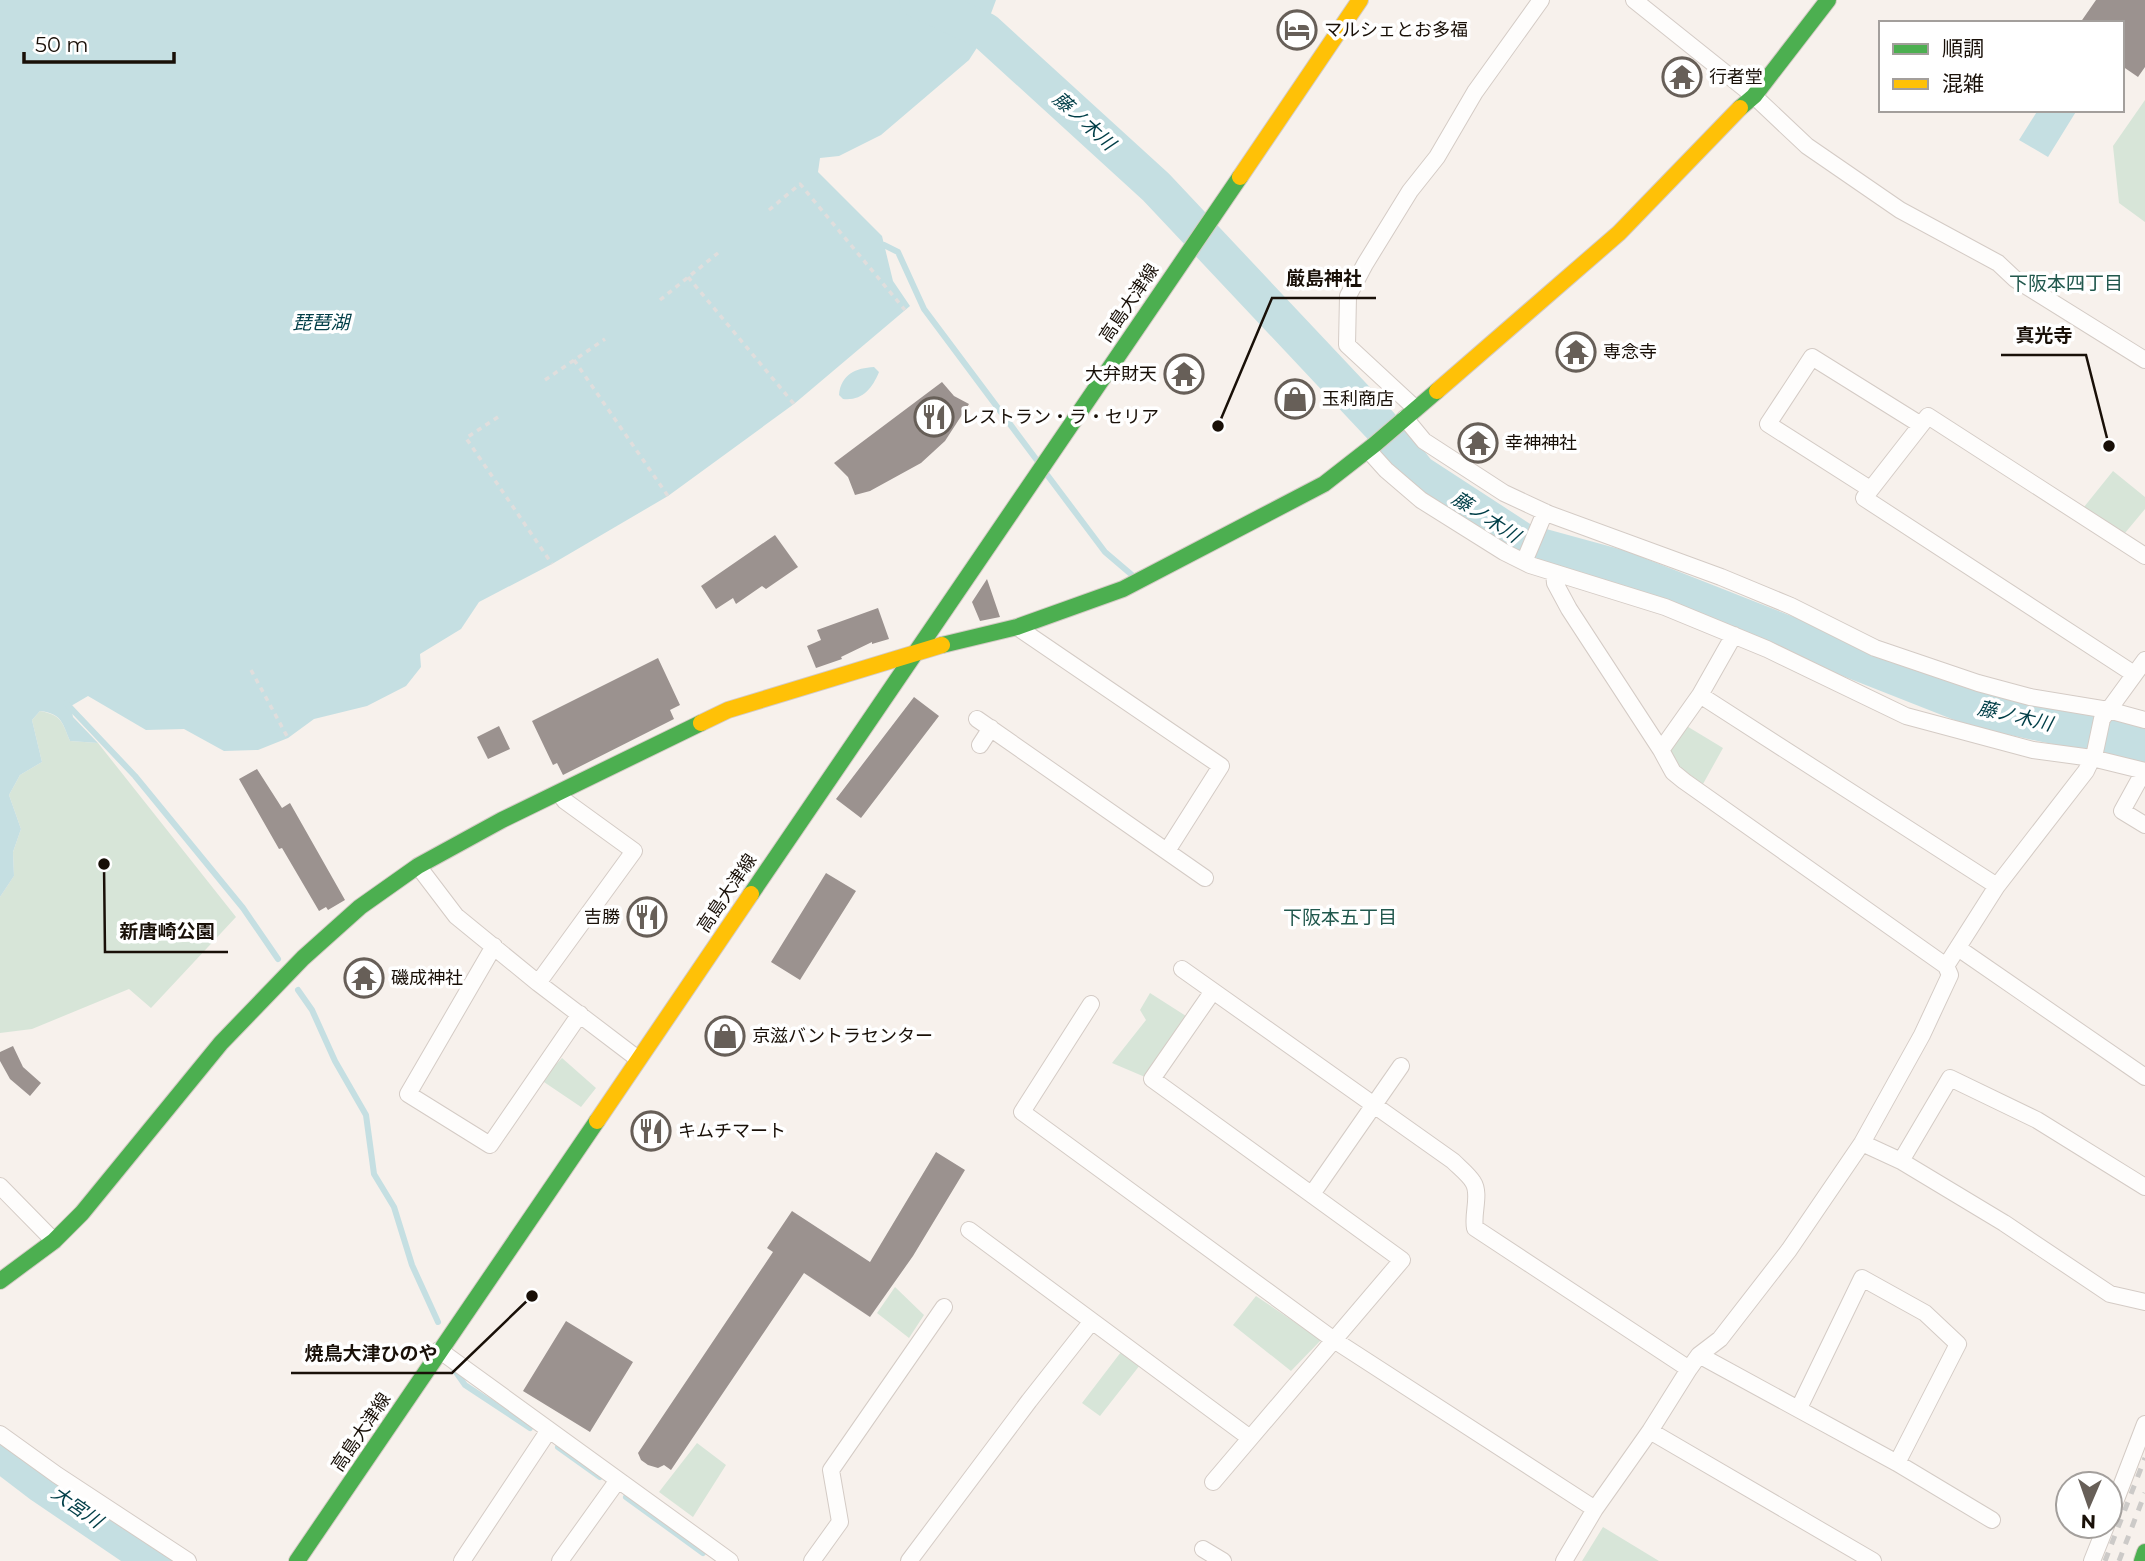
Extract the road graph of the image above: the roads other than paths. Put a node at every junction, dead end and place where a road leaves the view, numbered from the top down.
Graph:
1 (1360, 0) edge
2 (1541, 0) edge
3 (1634, 0) edge
4 (1828, 0) edge
5 (1754, 96) junction
6 (2145, 360) edge
7 (1407, 417) junction
8 (1921, 425) junction
9 (1371, 448) junction
10 (1870, 489) junction
11 (1545, 512) junction
12 (2145, 556) edge
13 (1524, 562) junction
14 (1554, 573) junction
15 (1017, 627) junction
16 (1734, 635) junction
17 (916, 651) junction
18 (2145, 660) edge
19 (2134, 674) junction
20 (1700, 695) junction
21 (2105, 715) junction
22 (2145, 720) edge
23 (980, 745) dead end
24 (1661, 750) junction
25 (2094, 755) junction
26 (2145, 771) edge
27 (559, 793) junction
28 (2145, 825) edge
29 (1167, 851) junction
30 (418, 866) junction
31 (1205, 878) dead end
32 (1997, 886) junction
33 (494, 946) junction
34 (1958, 948) junction
35 (1946, 966) junction
36 (1182, 969) dead end
37 (538, 983) junction
38 (1213, 991) junction
39 (1091, 1004) dead end
40 (580, 1014) junction
41 (638, 1059) junction
42 (1401, 1066) dead end
43 (2145, 1077) edge
44 (1374, 1105) junction
45 (1862, 1143) junction
46 (1901, 1161) junction
47 (0, 1186) edge
48 (2145, 1187) edge
49 (1312, 1194) junction
50 (969, 1230) dead end
51 (54, 1241) junction
52 (0, 1281) edge
53 (2145, 1302) edge
54 (944, 1307) dead end
55 (1092, 1321) junction
56 (1334, 1340) junction
57 (439, 1350) junction
58 (1699, 1355) junction
59 (1689, 1369) junction
60 (1799, 1408) junction
61 (2145, 1424) edge
62 (549, 1430) junction
63 (1650, 1432) junction
64 (0, 1434) edge
65 (1250, 1438) junction
66 (1897, 1463) junction
67 (2124, 1479) edge
68 (618, 1480) junction
69 (1213, 1482) dead end
70 (1595, 1509) junction
71 (1992, 1520) dead end
72 (2100, 1540) edge
73 (1203, 1549) dead end
74 (2145, 1552) edge
75 (723, 1559) edge
76 (188, 1561) edge
77 (297, 1561) edge
78 (462, 1561) edge
79 (560, 1561) edge
80 (812, 1561) edge
81 (909, 1561) edge
82 (1223, 1561) edge
83 (1564, 1561) edge
84 (1873, 1561) edge
85 (2092, 1561) edge
86 (2142, 1561) edge

1 - 17 street, 高島大津線
2 - 7 street
3 - 5 street
4 - 5 street
5 - 6 street
5 - 7 street
7 - 9 street
7 - 11 street
8 - 10 street
8 - 10 street
8 - 12 street
9 - 13 street
9 - 15 street
10 - 19 street
11 - 13 street
11 - 21 street
13 - 14 street
14 - 16 street
14 - 24 street
15 - 17 street
15 - 29 street
16 - 20 street
16 - 25 street
17 - 27 street
17 - 41 street, 高島大津線
18 - 19 street
19 - 21 street
20 - 24 street
20 - 32 street
21 - 22 street
21 - 25 street
23 - 29 street
24 - 35 street
25 - 26 street
25 - 32 street
26 - 28 street
27 - 30 street
27 - 37 street
29 - 31 street
30 - 33 street
30 - 51 street
32 - 34 street
33 - 37 street
33 - 40 street
34 - 35 street
34 - 43 street
35 - 45 street
36 - 38 street
37 - 40 street
38 - 44 street
38 - 49 street
39 - 56 street
40 - 41 street
41 - 57 street, 高島大津線
42 - 44 street
44 - 49 street
44 - 59 street
45 - 46 street
45 - 58 street
46 - 48 street
46 - 53 street
47 - 51 street
49 - 56 street
50 - 55 street
51 - 52 street
54 - 80 street
55 - 65 street
55 - 81 street
56 - 65 street
56 - 70 street
57 - 62 street
57 - 77 street, 高島大津線
58 - 59 street
58 - 60 street
59 - 63 street
60 - 66 street
60 - 66 street
61 - 67 street
62 - 68 street
62 - 78 street
63 - 70 street
63 - 84 street
64 - 76 street
65 - 69 street
66 - 71 street
68 - 75 street
68 - 79 street
70 - 83 street
72 - 85 street
73 - 82 street
74 - 86 street

